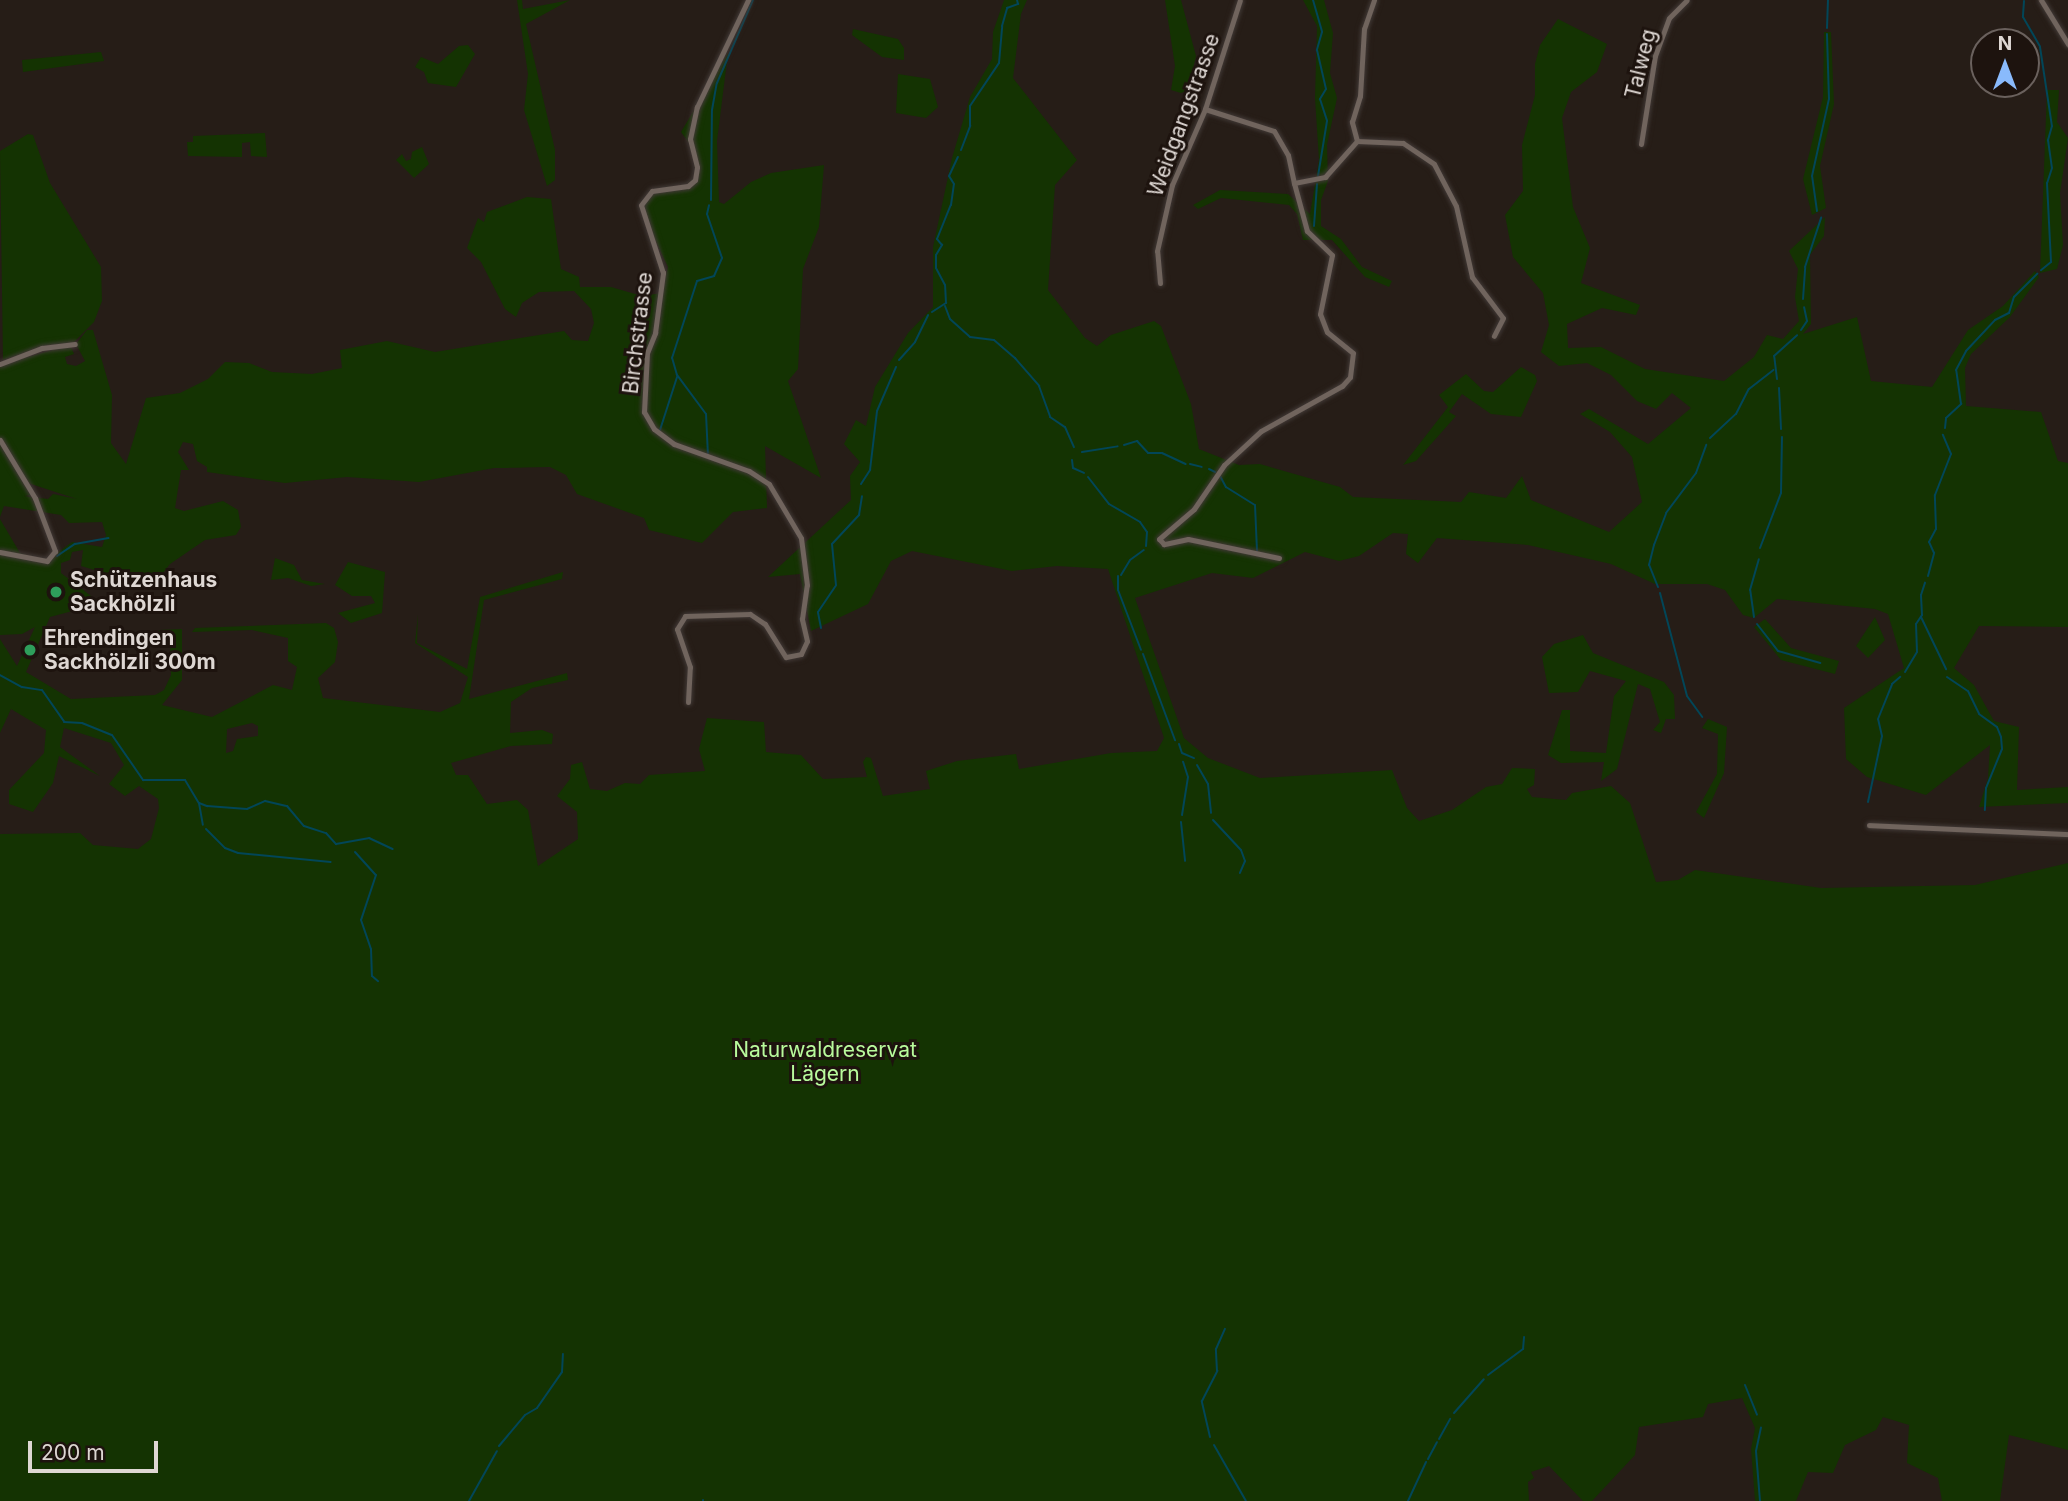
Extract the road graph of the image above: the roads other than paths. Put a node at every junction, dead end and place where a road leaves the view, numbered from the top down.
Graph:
1 (748, 0) edge
2 (1240, 0) edge
3 (1374, 0) edge
4 (1687, 0) edge
5 (2041, 0) edge
6 (2068, 44) edge
7 (1205, 109) junction
8 (1357, 141) junction
9 (1641, 144) dead end
10 (1294, 183) junction
11 (1160, 283) dead end
12 (1494, 336) dead end
13 (75, 344) dead end
14 (0, 364) edge
15 (0, 440) edge
16 (0, 552) edge
17 (1279, 558) dead end
18 (688, 702) dead end
19 (1869, 825) dead end
20 (2068, 834) edge

1 - 18 street, Birchstrasse
2 - 7 street, Weidgangstrasse
3 - 8 street
4 - 9 street, Talweg
5 - 6 street
7 - 10 street
7 - 11 street, Weidgangstrasse
8 - 10 street
8 - 12 street
10 - 17 street
13 - 14 street
15 - 16 street
19 - 20 street

